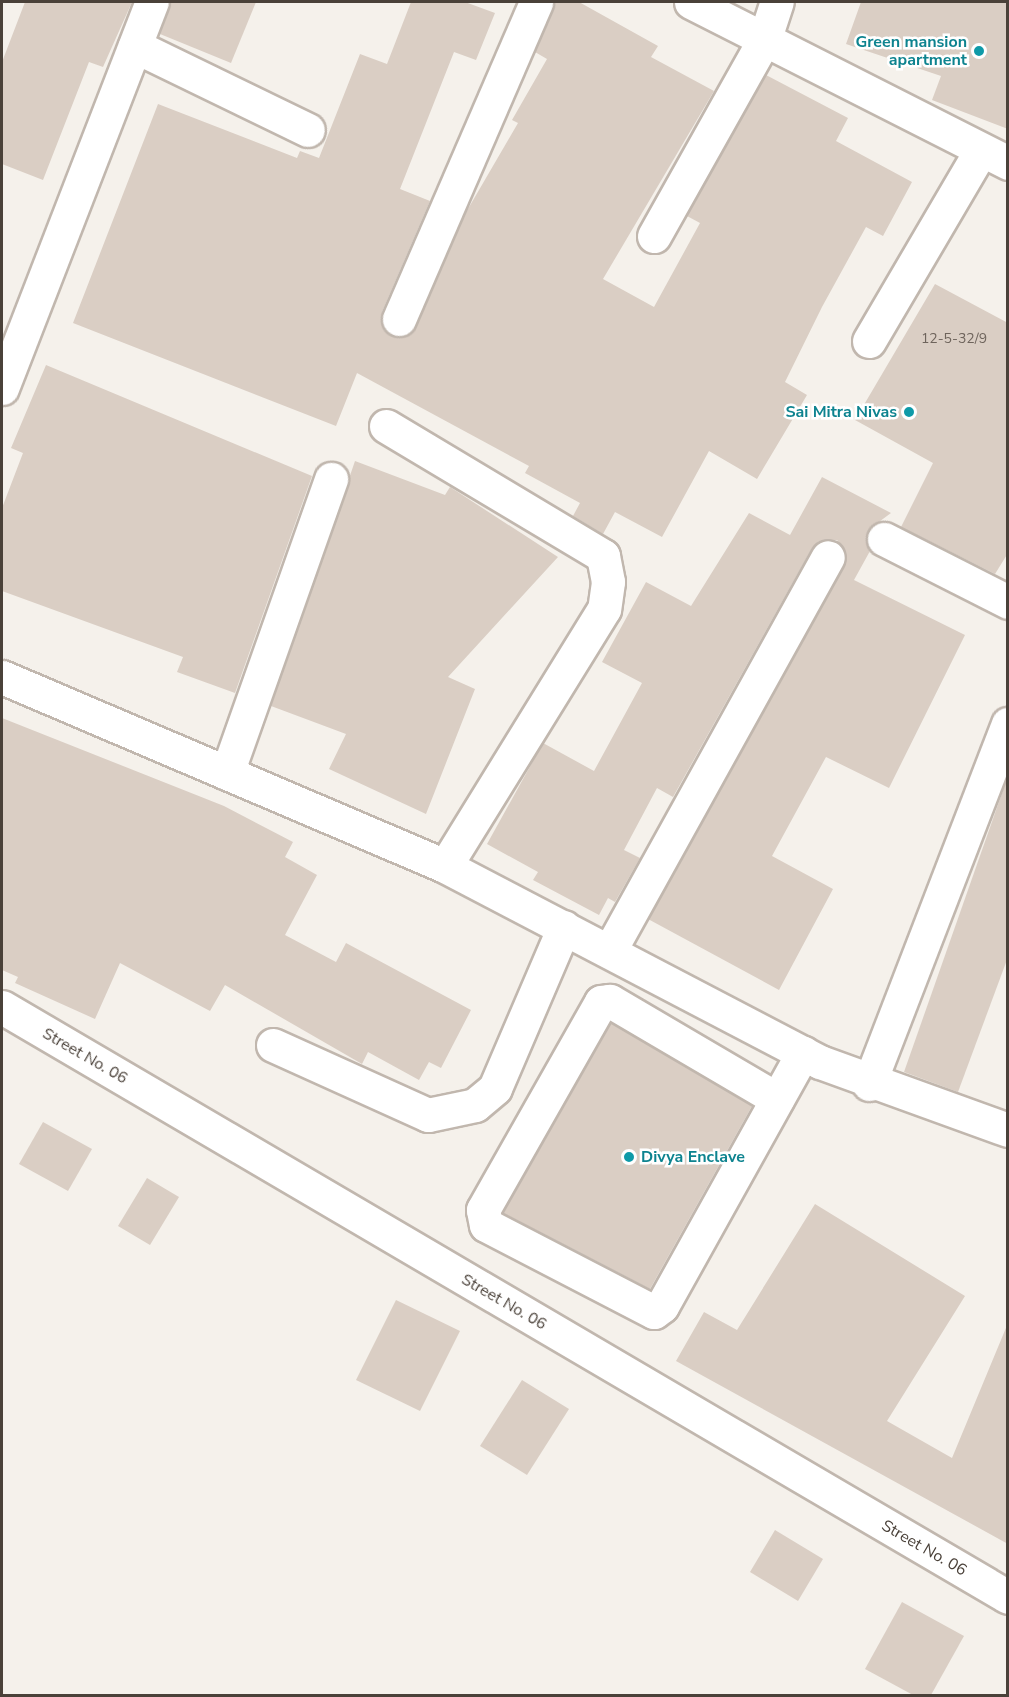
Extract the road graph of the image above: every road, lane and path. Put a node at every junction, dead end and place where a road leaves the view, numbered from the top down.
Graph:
1 (152, 2) edge
2 (536, 2) edge
3 (691, 2) edge
4 (777, 2) edge
5 (765, 38) junction
6 (135, 46) junction
7 (308, 130) dead end
8 (994, 157) edge
9 (654, 236) dead end
10 (399, 319) dead end
11 (869, 341) dead end
12 (2, 388) edge
13 (386, 426) dead end
14 (332, 479) dead end
15 (884, 539) dead end
16 (828, 557) dead end
17 (1008, 602) edge
18 (2, 677) edge
19 (1008, 724) edge
20 (227, 773) junction
21 (445, 866) junction
22 (564, 927) junction
23 (610, 950) junction
24 (2, 1007) edge
25 (273, 1045) dead end
26 (803, 1053) junction
27 (869, 1084) junction
28 (777, 1099) junction
29 (1008, 1130) edge
30 (1008, 1597) edge

1 - 6 street
2 - 10 street
3 - 5 street
4 - 5 street
5 - 8 street
5 - 9 street
6 - 7 street
6 - 12 street
8 - 11 street
13 - 21 street
14 - 20 street
15 - 17 street
16 - 23 street
18 - 20 street
19 - 27 street
20 - 21 street
21 - 22 street
22 - 23 street
22 - 25 street
23 - 26 street
24 - 30 street, Street No. 06
26 - 27 street
26 - 28 street
27 - 29 street
28 - 28 street

